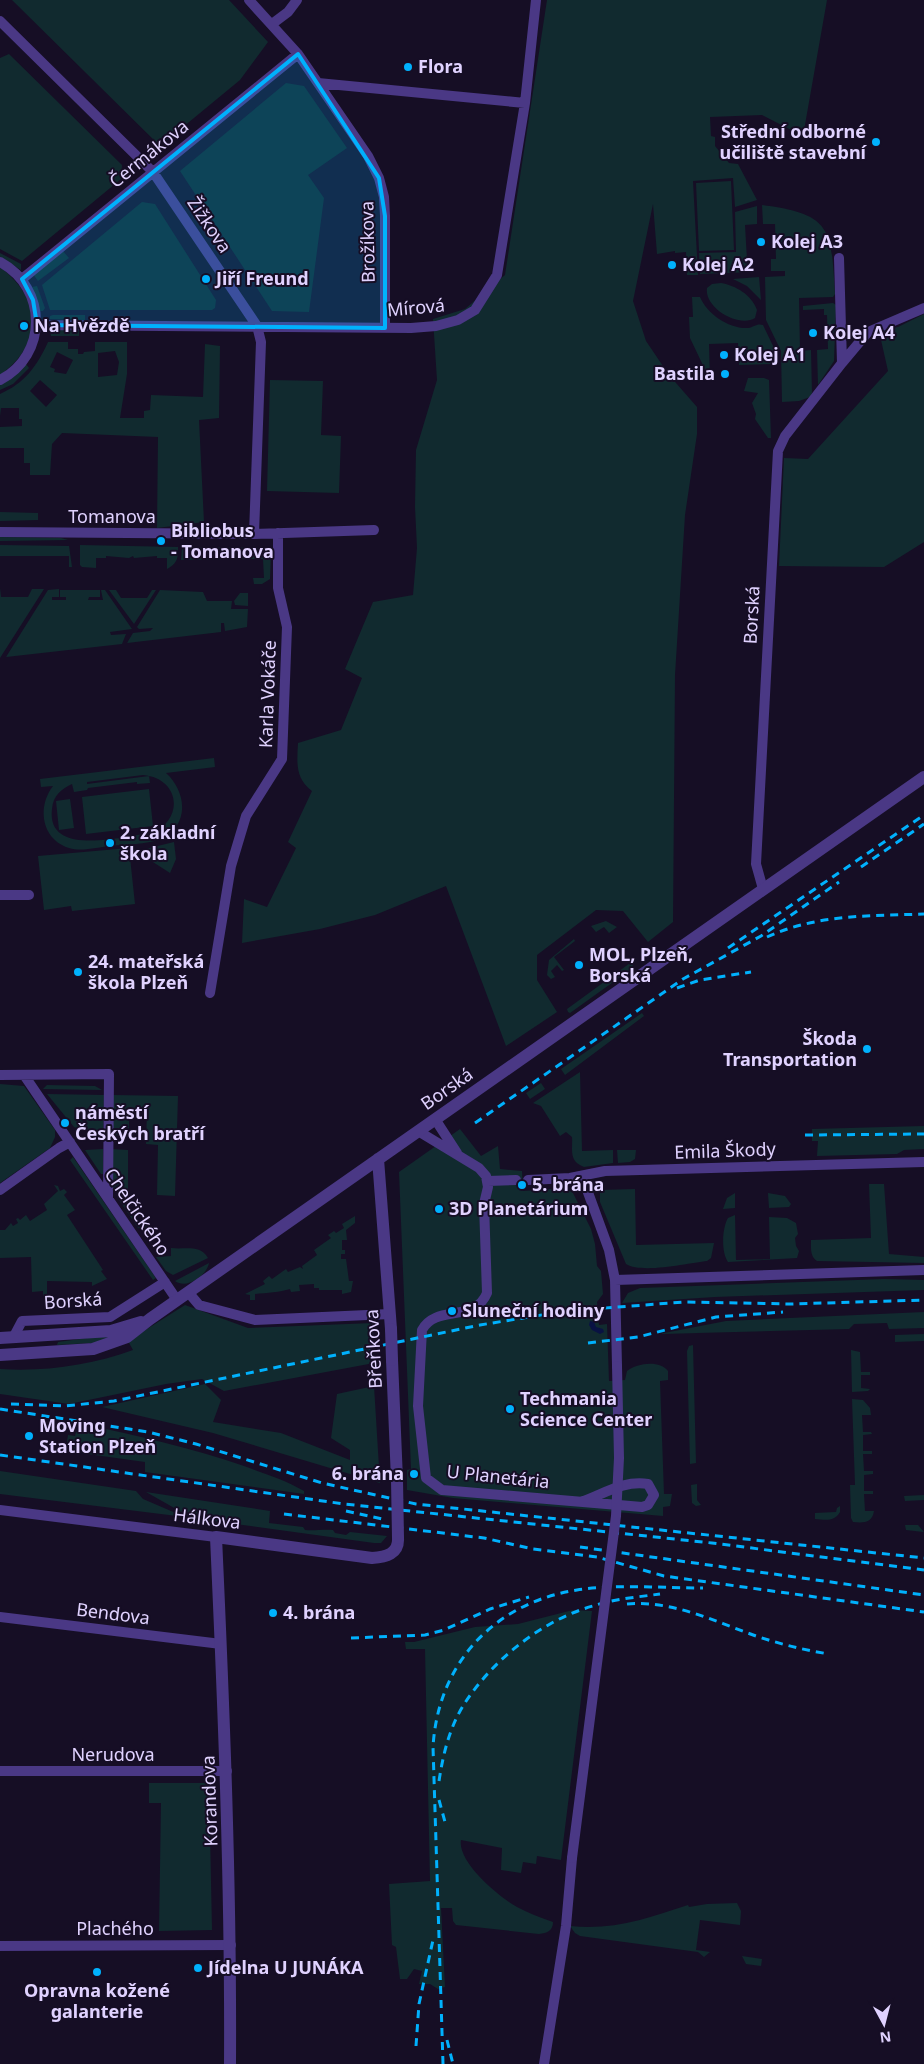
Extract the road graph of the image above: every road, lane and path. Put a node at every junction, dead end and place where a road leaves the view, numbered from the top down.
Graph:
1 (249, 0) edge
2 (297, 0) edge
3 (536, 0) edge
4 (0, 22) edge
5 (272, 24) junction
6 (298, 54) junction
7 (318, 84) junction
8 (525, 103) junction
9 (153, 172) junction
10 (839, 258) dead end
11 (0, 262) edge
12 (22, 279) junction
13 (924, 308) edge
14 (37, 325) junction
15 (257, 326) junction
16 (385, 328) junction
17 (842, 363) junction
18 (0, 380) edge
19 (374, 530) dead end
20 (0, 532) edge
21 (278, 533) junction
22 (254, 534) junction
23 (924, 777) edge
24 (763, 889) junction
25 (0, 895) edge
26 (29, 895) dead end
27 (210, 993) dead end
28 (24, 1075) junction
29 (0, 1076) edge
30 (435, 1119) junction
31 (418, 1131) junction
32 (70, 1142) junction
33 (461, 1157) junction
34 (378, 1159) junction
35 (924, 1162) edge
36 (582, 1176) junction
37 (516, 1180) dead end
38 (528, 1180) dead end
39 (488, 1181) junction
40 (0, 1190) edge
41 (108, 1198) junction
42 (924, 1270) edge
43 (615, 1280) junction
44 (165, 1282) junction
45 (188, 1292) junction
46 (177, 1300) junction
47 (390, 1314) junction
48 (150, 1319) junction
49 (6, 1338) edge
50 (0, 1355) edge
51 (581, 1502) junction
52 (0, 1510) edge
53 (216, 1538) junction
54 (398, 1538) joint
55 (0, 1617) edge
56 (221, 1644) junction
57 (0, 1771) edge
58 (227, 1771) junction
59 (231, 1944) junction
60 (0, 1946) edge
61 (230, 2064) edge
62 (544, 2064) edge

1 - 5 street, Brožíkova
2 - 5 street
3 - 8 street, Mírová
4 - 9 street, Žižkova
5 - 6 street, Brožíkova
6 - 7 street, Brožíkova
6 - 9 street, Čermákova
7 - 8 street
7 - 16 street, Brožíkova
8 - 16 street, Mírová
9 - 12 street, Čermákova
9 - 15 street, Žižkova
10 - 17 street
11 - 12 street
12 - 14 street
13 - 17 street, Borská
14 - 15 street, Mírová
14 - 18 street
15 - 16 street, Mírová
15 - 22 street, Žižkova
17 - 24 street, Borská
19 - 21 street, Tomanova
20 - 22 street, Tomanova
21 - 22 street, Tomanova
21 - 27 street, Karla Vokáče
23 - 24 street, Borská
24 - 30 street, Borská
25 - 26 street
28 - 29 street
28 - 32 street
28 - 41 street
30 - 31 street, Borská
30 - 33 street
31 - 33 street
31 - 34 street, Borská
32 - 40 street
32 - 41 street, Chelčického
33 - 39 street
34 - 45 street, Borská
34 - 47 street, Břeňkova
35 - 36 street, Emila Škody
36 - 38 street, Emila Škody
36 - 43 street
37 - 39 street
39 - 51 street, U Planetária
41 - 44 street, Chelčického
42 - 43 street
43 - 62 street, bridge
44 - 46 street, Chelčického
44 - 49 street, Borská
45 - 46 street, Borská
45 - 47 street
46 - 48 street, Borská
47 - 54 street, Břeňkova, bridge
48 - 49 street, Borská
48 - 50 street, Borská
51 - 51 street, U Planetária
52 - 53 street, Hálkova
53 - 54 street, Hálkova
53 - 56 street, Korandova
55 - 56 street, Bendova
56 - 58 street, Korandova
57 - 58 street, Nerudova
58 - 59 street, Korandova
59 - 60 street, Plachého
59 - 61 street, Korandova

